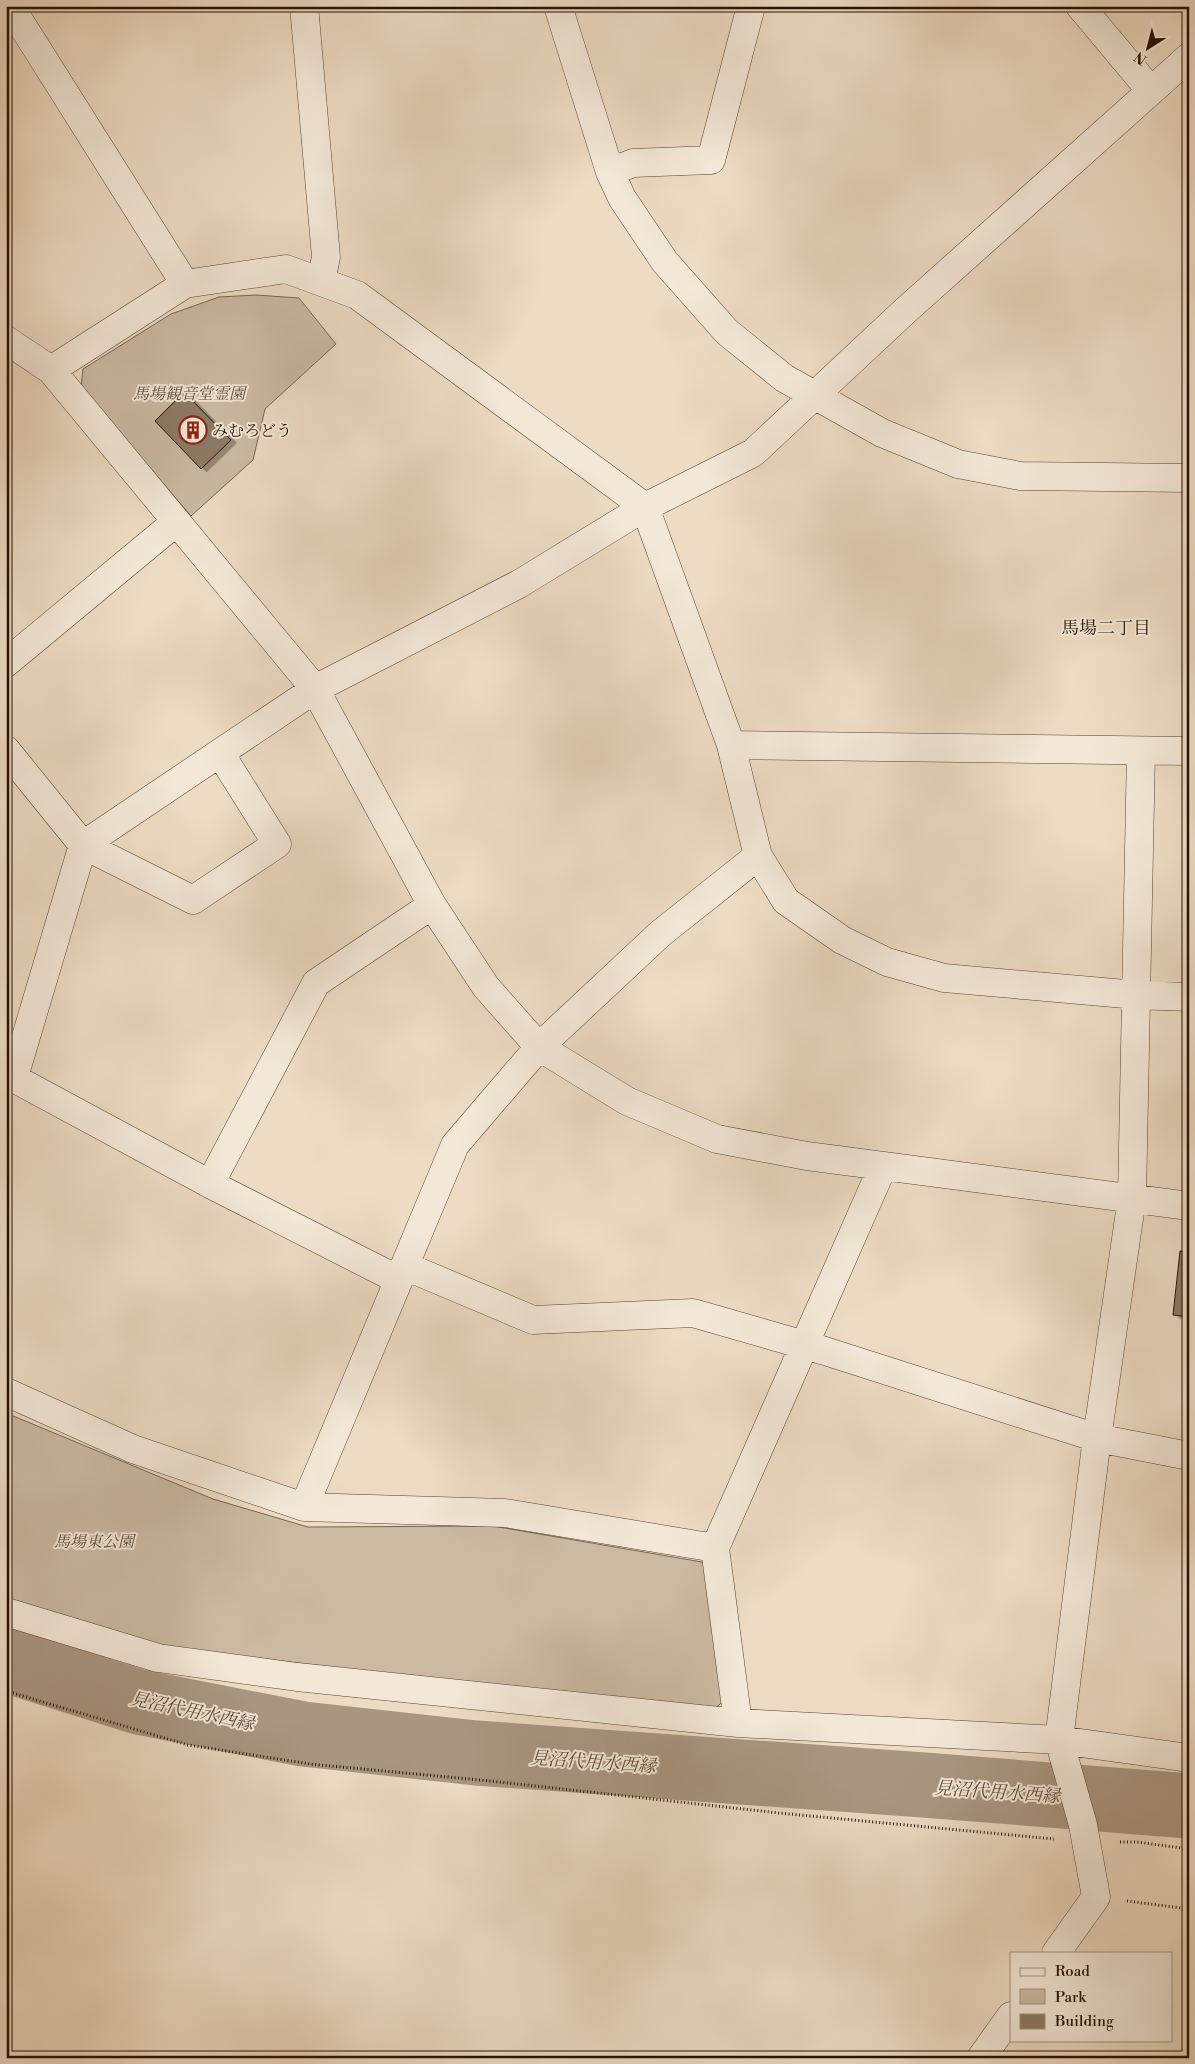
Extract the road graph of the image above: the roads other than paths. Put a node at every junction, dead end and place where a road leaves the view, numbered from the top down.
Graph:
1 (10, 6) edge
2 (304, 6) edge
3 (558, 6) edge
4 (751, 6) edge
5 (1080, 6) edge
6 (1184, 71) edge
7 (1152, 91) junction
8 (610, 172) junction
9 (321, 281) junction
10 (185, 284) junction
11 (6, 340) edge
12 (51, 370) junction
13 (815, 395) junction
14 (1189, 478) edge
15 (645, 508) junction
16 (176, 522) junction
17 (6, 663) edge
18 (315, 689) junction
19 (731, 745) junction
20 (6, 750) edge
21 (1141, 751) junction
22 (1189, 751) edge
23 (220, 753) junction
24 (83, 846) junction
25 (758, 856) junction
26 (432, 905) junction
27 (1137, 995) junction
28 (1189, 997) edge
29 (539, 1047) junction
30 (10, 1076) edge
31 (883, 1166) junction
32 (210, 1184) junction
33 (1132, 1198) junction
34 (1189, 1206) edge
35 (402, 1273) junction
36 (804, 1345) junction
37 (6, 1392) edge
38 (1097, 1438) junction
39 (1189, 1456) edge
40 (304, 1507) junction
41 (715, 1548) junction
42 (6, 1612) edge
43 (738, 1723) junction
44 (1059, 1740) junction
45 (1189, 1758) edge
46 (1057, 1952) edge
47 (1010, 2017) edge
48 (982, 2058) edge

1 - 10 street
2 - 9 street
3 - 8 street
4 - 8 street
5 - 7 street
6 - 7 street
7 - 13 street
8 - 13 street
9 - 10 street
9 - 15 street
10 - 12 street
11 - 12 street
12 - 16 street
13 - 14 street
13 - 15 street
15 - 18 street
15 - 19 street
16 - 17 street
16 - 18 street
18 - 23 street
18 - 26 street
19 - 21 street
19 - 25 street
20 - 24 street
21 - 22 street
21 - 27 street
23 - 24 street
23 - 24 street
24 - 30 street
25 - 27 street
25 - 29 street
26 - 29 street
26 - 32 street
27 - 28 street
27 - 33 street
29 - 31 street
29 - 35 street
30 - 32 street
31 - 33 street
31 - 36 street
32 - 35 street
33 - 34 street
33 - 38 street
35 - 36 street
35 - 40 street
36 - 38 street
36 - 41 street
37 - 40 street
38 - 39 street
38 - 44 street
40 - 41 street
41 - 43 street
42 - 43 street
43 - 44 street
44 - 45 street
44 - 46 street
47 - 48 street

